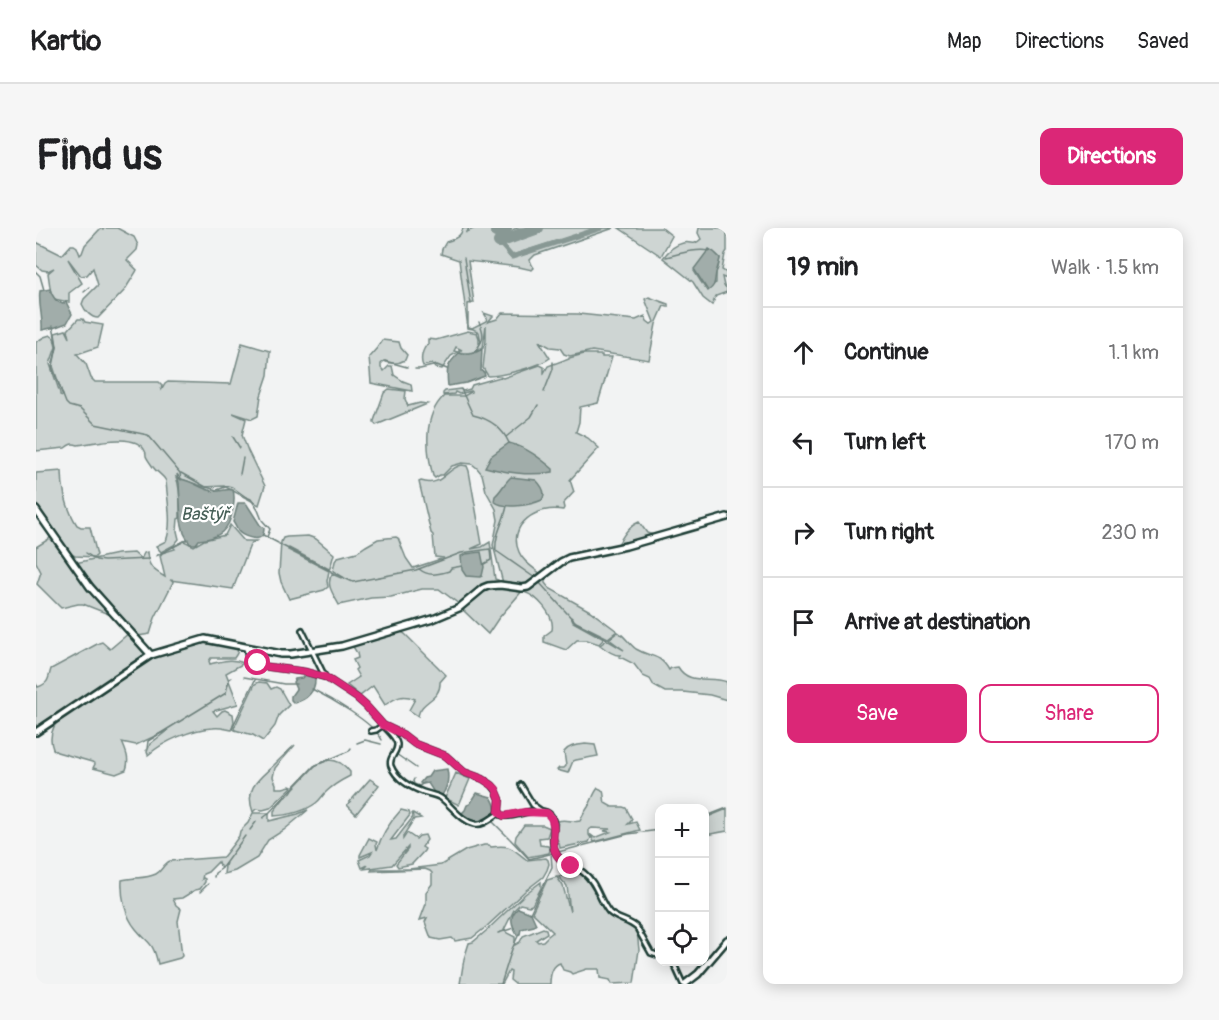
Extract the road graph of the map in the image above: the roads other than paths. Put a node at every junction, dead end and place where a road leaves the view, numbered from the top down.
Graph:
1 (36, 510) edge
2 (727, 517) edge
3 (302, 630) dead end
4 (246, 647) junction
5 (313, 650) junction
6 (151, 655) junction
7 (325, 677) junction
8 (383, 725) junction
9 (373, 731) dead end
10 (36, 732) edge
11 (521, 785) dead end
12 (534, 806) junction
13 (525, 812) junction
14 (541, 812) junction
15 (500, 813) junction
16 (727, 940) edge
17 (655, 954) edge
18 (675, 966) edge
19 (684, 984) edge

1 - 6 street
2 - 5 street
3 - 5 street
4 - 5 street
4 - 6 street
4 - 7 street
5 - 7 street
6 - 10 street
7 - 8 street
8 - 9 street
8 - 15 street
8 - 15 street
11 - 12 street
12 - 13 street
12 - 14 street
13 - 14 street
13 - 15 street
14 - 17 street
16 - 19 street
18 - 19 street

